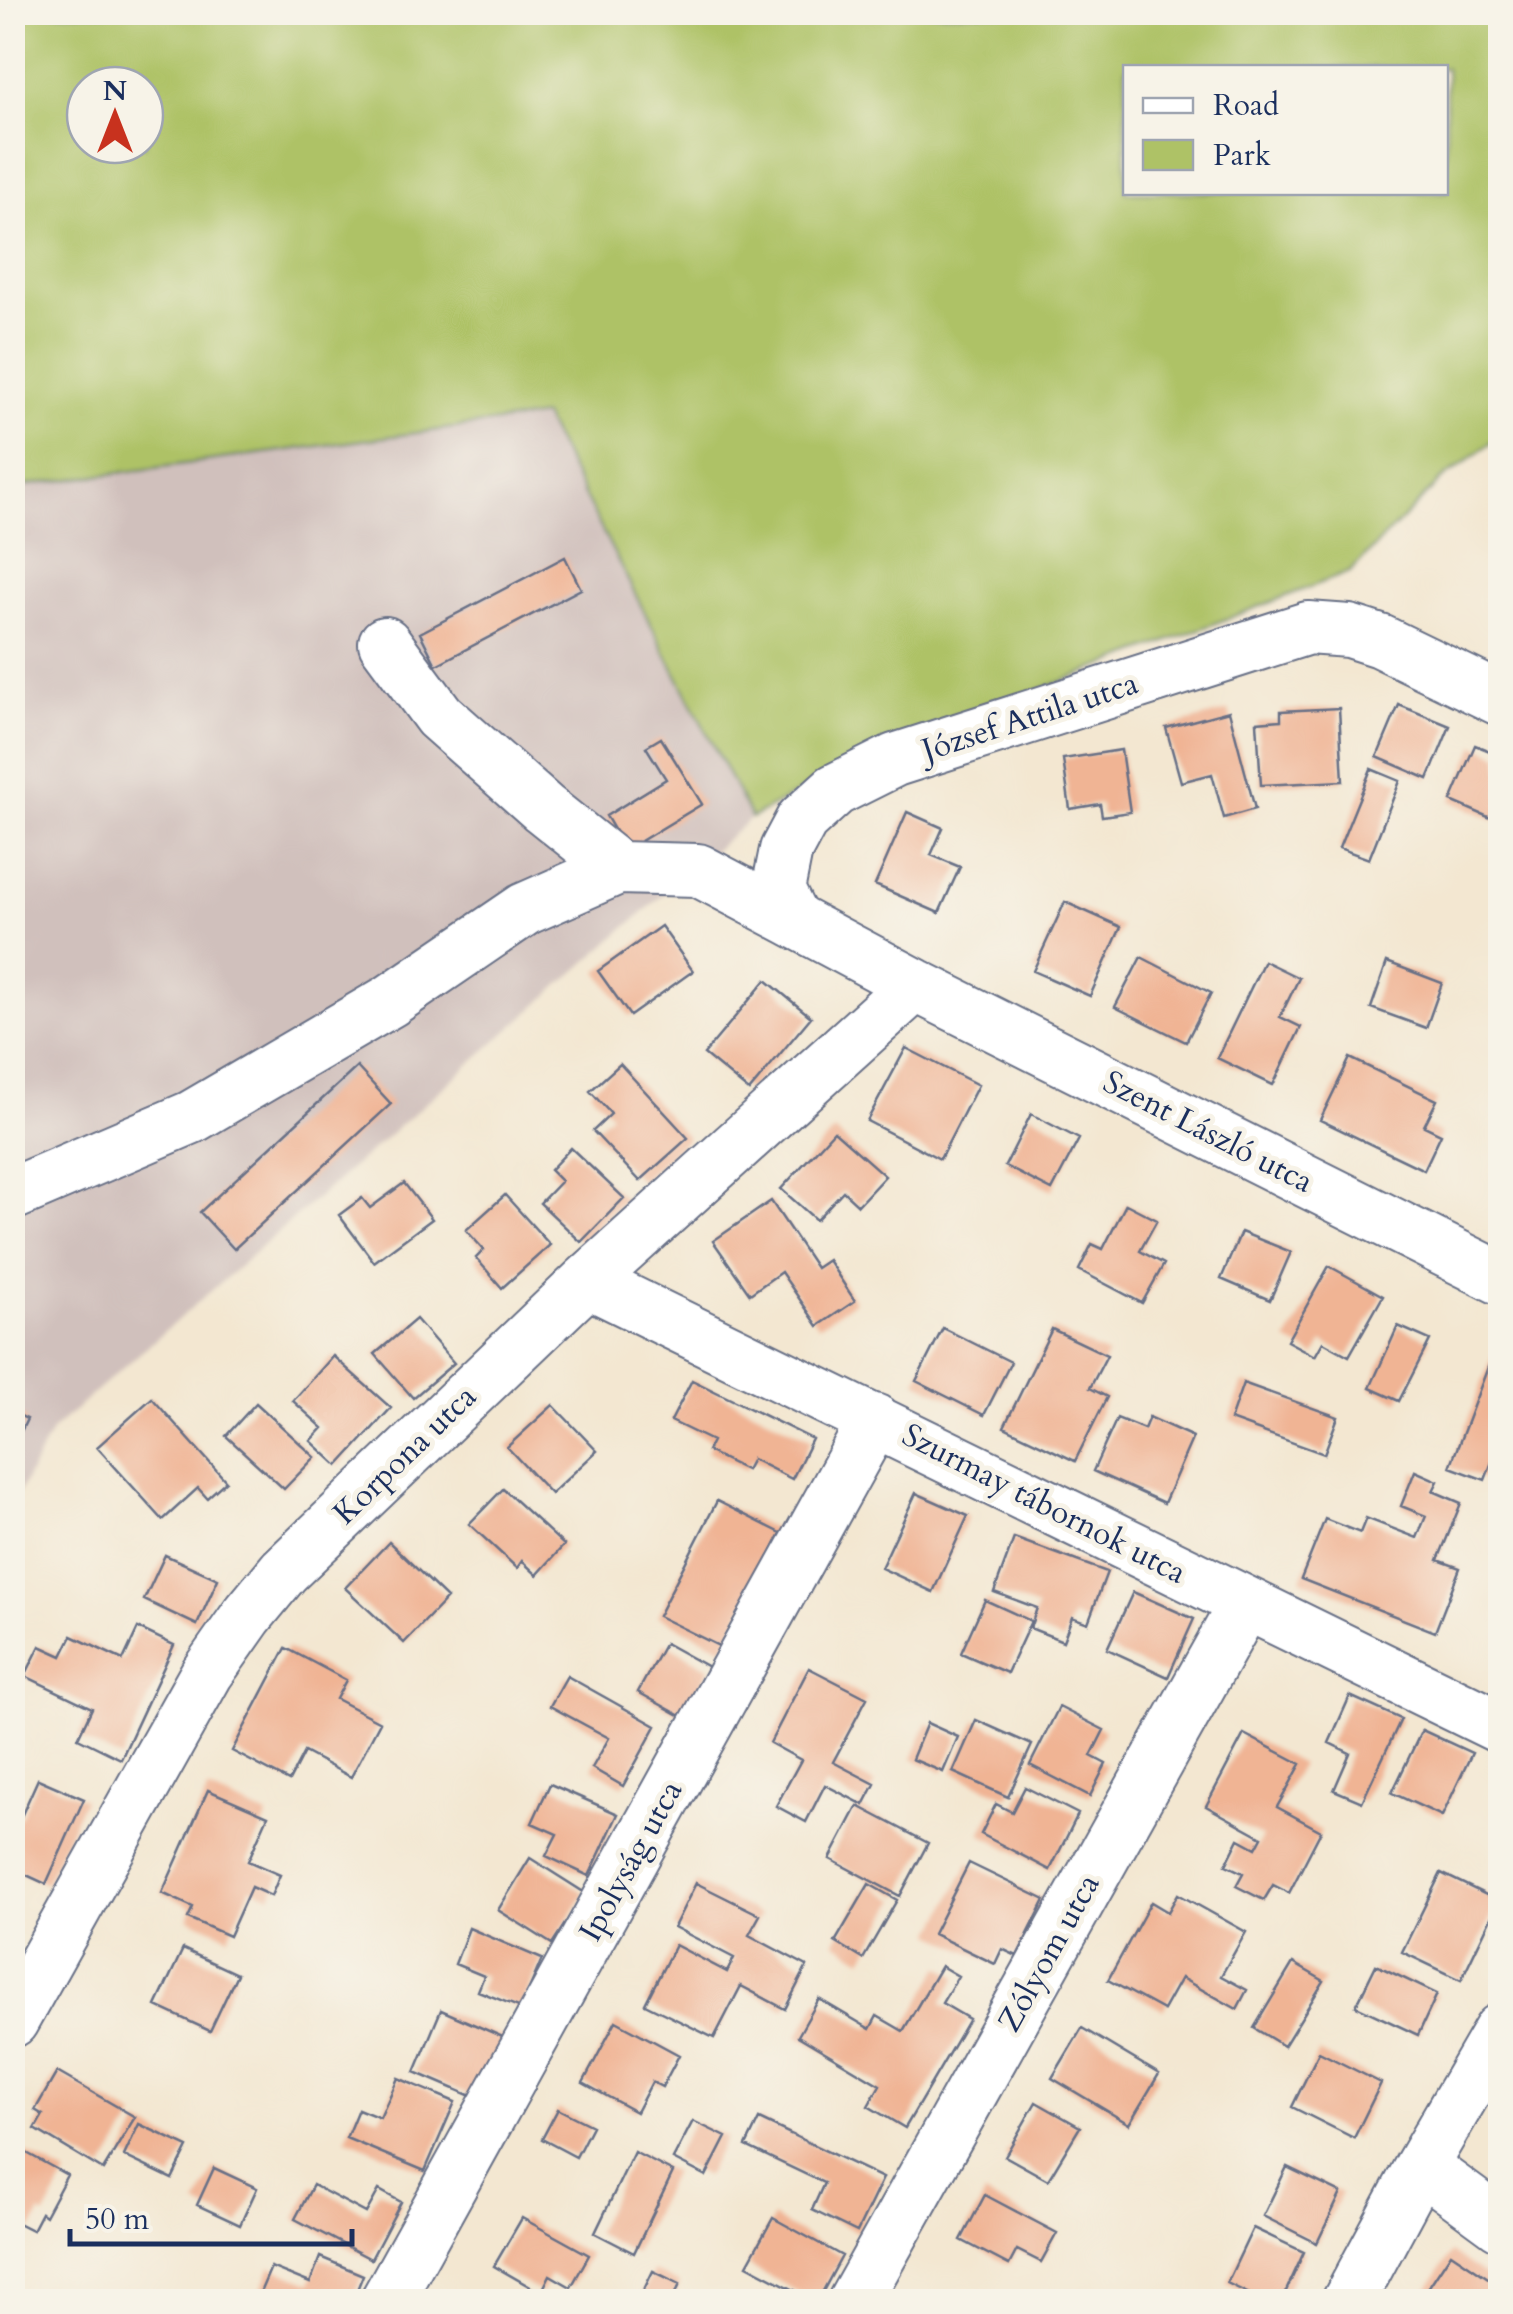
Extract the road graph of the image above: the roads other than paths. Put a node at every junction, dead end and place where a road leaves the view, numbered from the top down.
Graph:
1 (385, 643) dead end
2 (1500, 699) edge
3 (618, 868) junction
4 (793, 920) junction
5 (915, 985) junction
6 (12, 1194) edge
7 (1500, 1278) edge
8 (587, 1280) junction
9 (876, 1420) junction
10 (1245, 1604) junction
11 (1500, 1727) edge
12 (12, 2021) edge
13 (1500, 2030) edge
14 (1422, 2166) junction
15 (1500, 2224) edge
16 (386, 2302) edge
17 (854, 2302) edge
18 (1348, 2302) edge

1 - 3 street
2 - 4 street, József Attila utca
3 - 4 street
3 - 6 street
4 - 5 street
5 - 7 street, Szent László utca
5 - 8 street, Korpona utca
8 - 9 street, Szurmay tábornok utca
8 - 12 street, Korpona utca
9 - 10 street, Szurmay tábornok utca
9 - 16 street, Ipolyság utca
10 - 11 street, Szurmay tábornok utca
10 - 17 street, Zólyom utca
13 - 14 street
14 - 15 street
14 - 18 street

